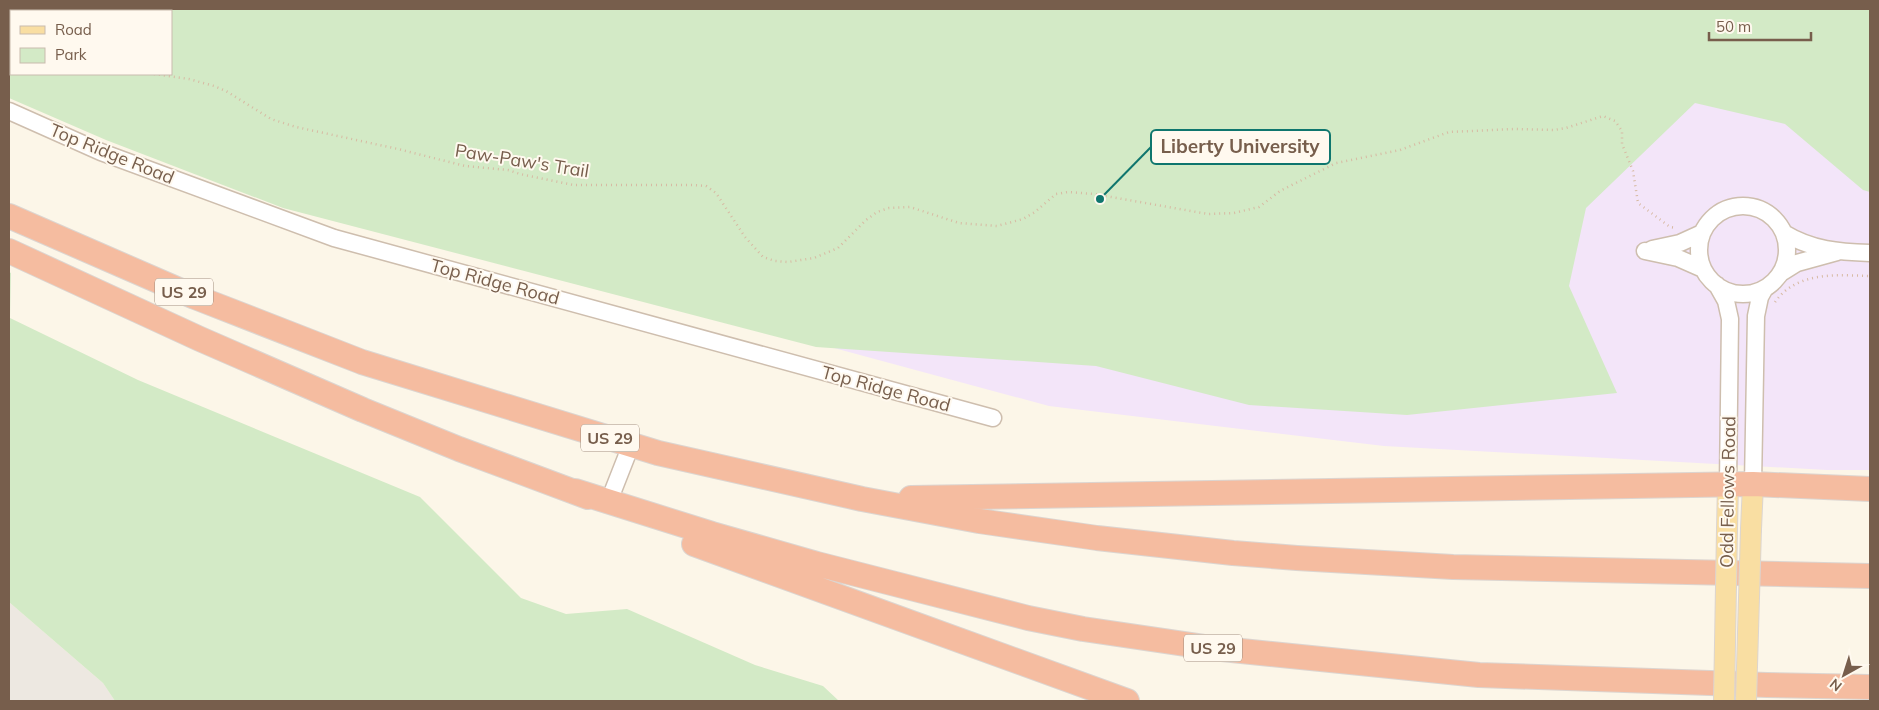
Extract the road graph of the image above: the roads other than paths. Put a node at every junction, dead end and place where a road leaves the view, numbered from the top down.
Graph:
1 (9, 111) edge
2 (9, 216) edge
3 (1702, 233) junction
4 (1784, 233) junction
5 (9, 251) edge
6 (1837, 252) junction
7 (1870, 253) edge
8 (1703, 269) junction
9 (1781, 273) junction
10 (1717, 285) junction
11 (1765, 288) junction
12 (993, 418) dead end
13 (631, 445) junction
14 (1728, 484) junction
15 (1753, 484) junction
16 (1870, 489) edge
17 (574, 491) junction
18 (862, 499) junction
19 (609, 500) junction
20 (1870, 576) edge
21 (1870, 687) edge
22 (1127, 701) edge
23 (1724, 701) edge
24 (1746, 701) edge

1 - 12 street, Top Ridge Road
2 - 13 highway, US 29
3 - 4 street
3 - 8 street
3 - 8 street
4 - 6 street
4 - 9 street
5 - 17 highway, US 29
6 - 7 street
6 - 9 street
8 - 10 street
9 - 11 street
10 - 11 street
10 - 14 street, Odd Fellows Road
11 - 15 street, Odd Fellows Road
13 - 18 highway, US 29
13 - 19 street
14 - 15 highway
14 - 18 highway
14 - 23 main road, Odd Fellows Road, bridge
15 - 16 highway
15 - 24 main road, Odd Fellows Road, bridge
17 - 19 highway, US 29
17 - 22 highway
18 - 20 highway, US 29
19 - 21 highway, US 29

